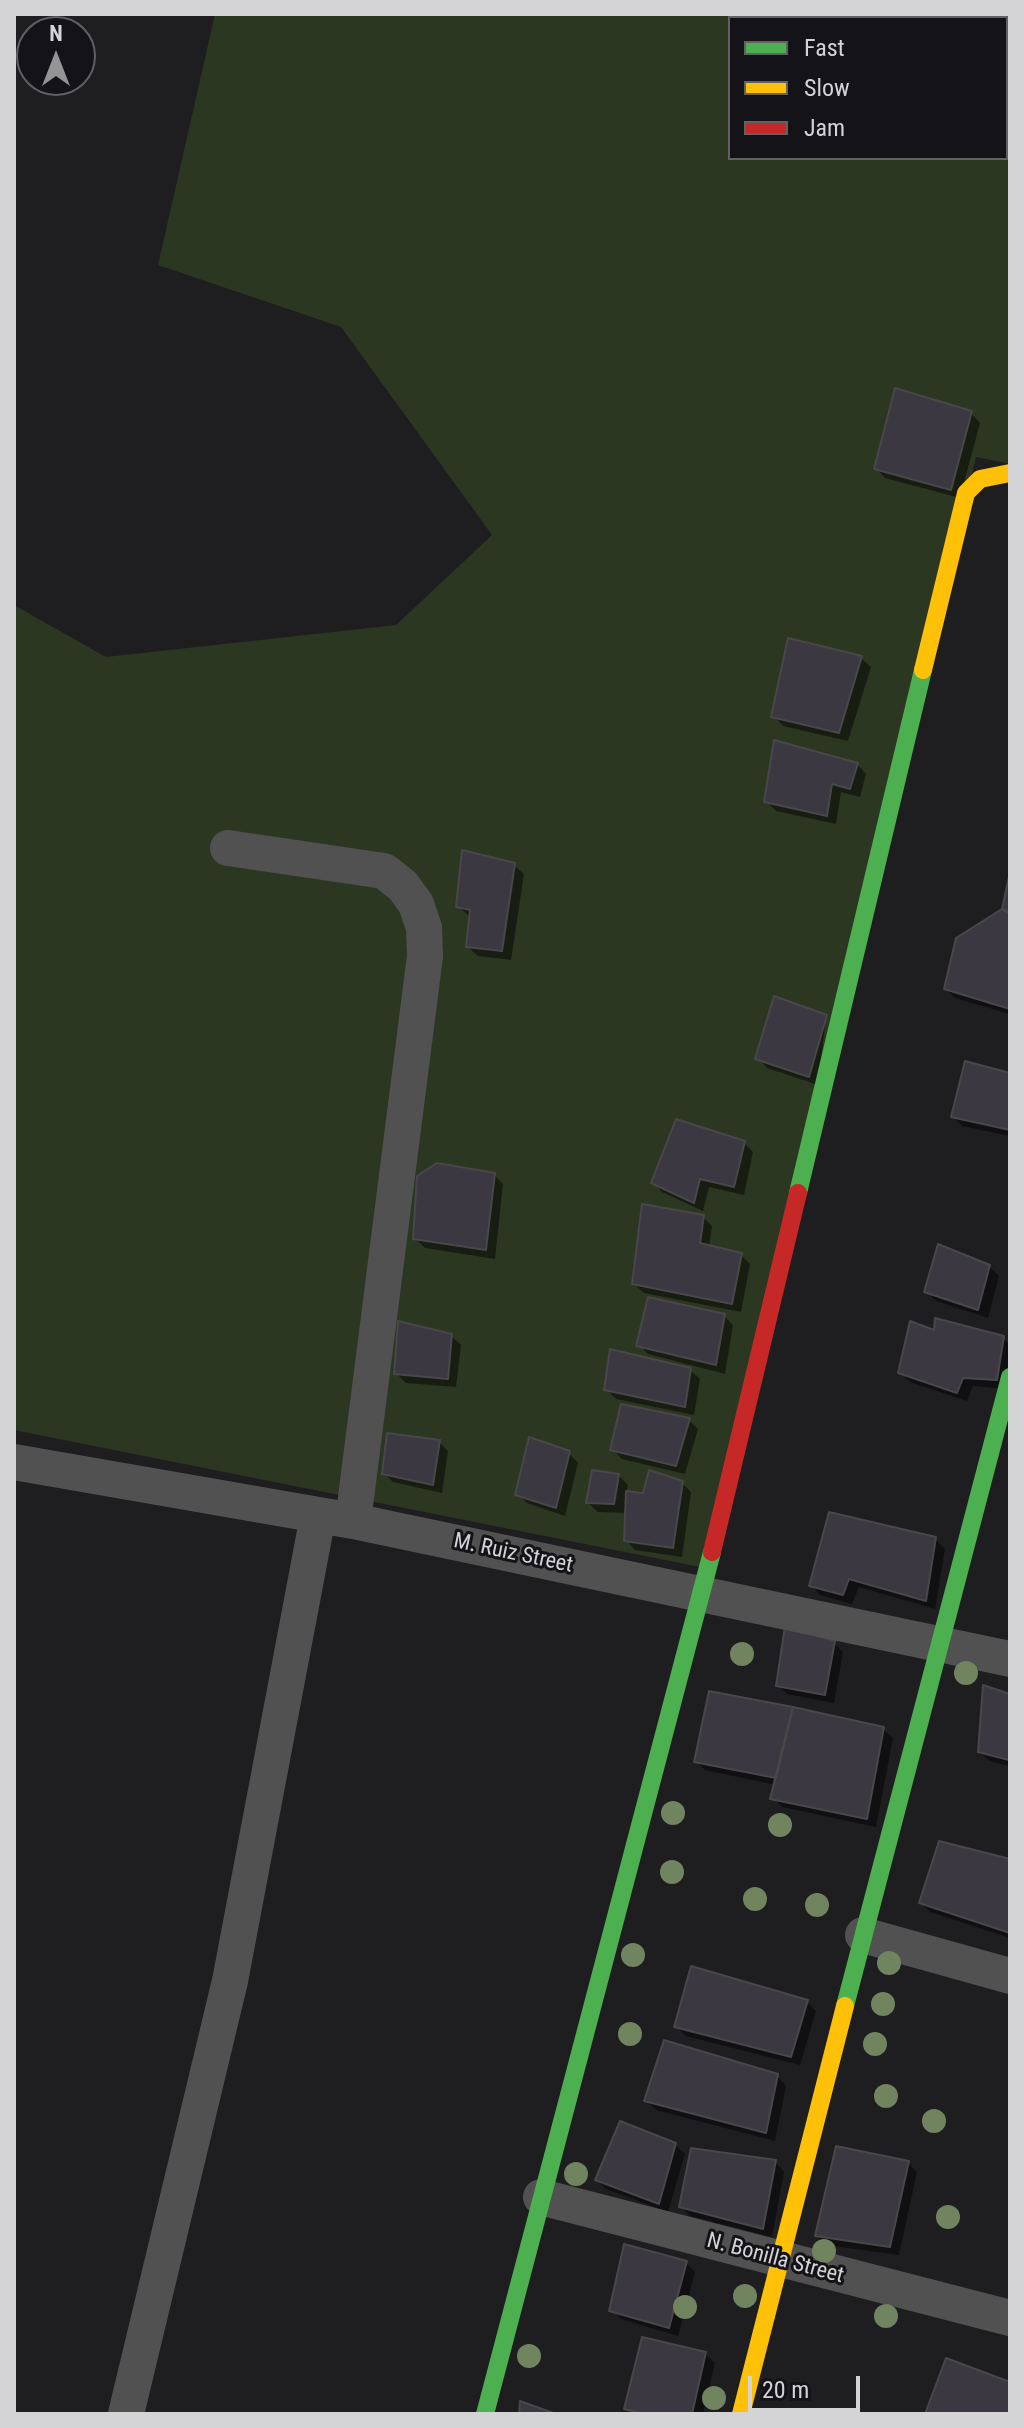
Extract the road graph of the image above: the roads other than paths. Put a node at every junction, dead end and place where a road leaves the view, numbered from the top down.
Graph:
1 (1010, 473) edge
2 (228, 848) dead end
3 (1010, 1377) edge
4 (14, 1462) edge
5 (336, 1518) junction
6 (702, 1594) junction
7 (939, 1644) junction
8 (1010, 1659) edge
9 (863, 1935) junction
10 (1010, 1976) edge
11 (541, 2197) junction
12 (779, 2261) junction
13 (1010, 2318) edge
14 (126, 2414) edge
15 (485, 2414) edge
16 (741, 2414) edge

1 - 6 street
2 - 5 street
3 - 7 street
4 - 5 street, M. Ruiz Street
5 - 6 street, M. Ruiz Street
5 - 14 street
6 - 7 street, M. Ruiz Street
6 - 11 street
7 - 8 street, M. Ruiz Street
7 - 9 street
9 - 10 street
9 - 12 street
11 - 12 street, N. Bonilla Street
11 - 15 street
12 - 13 street, N. Bonilla Street
12 - 16 street

